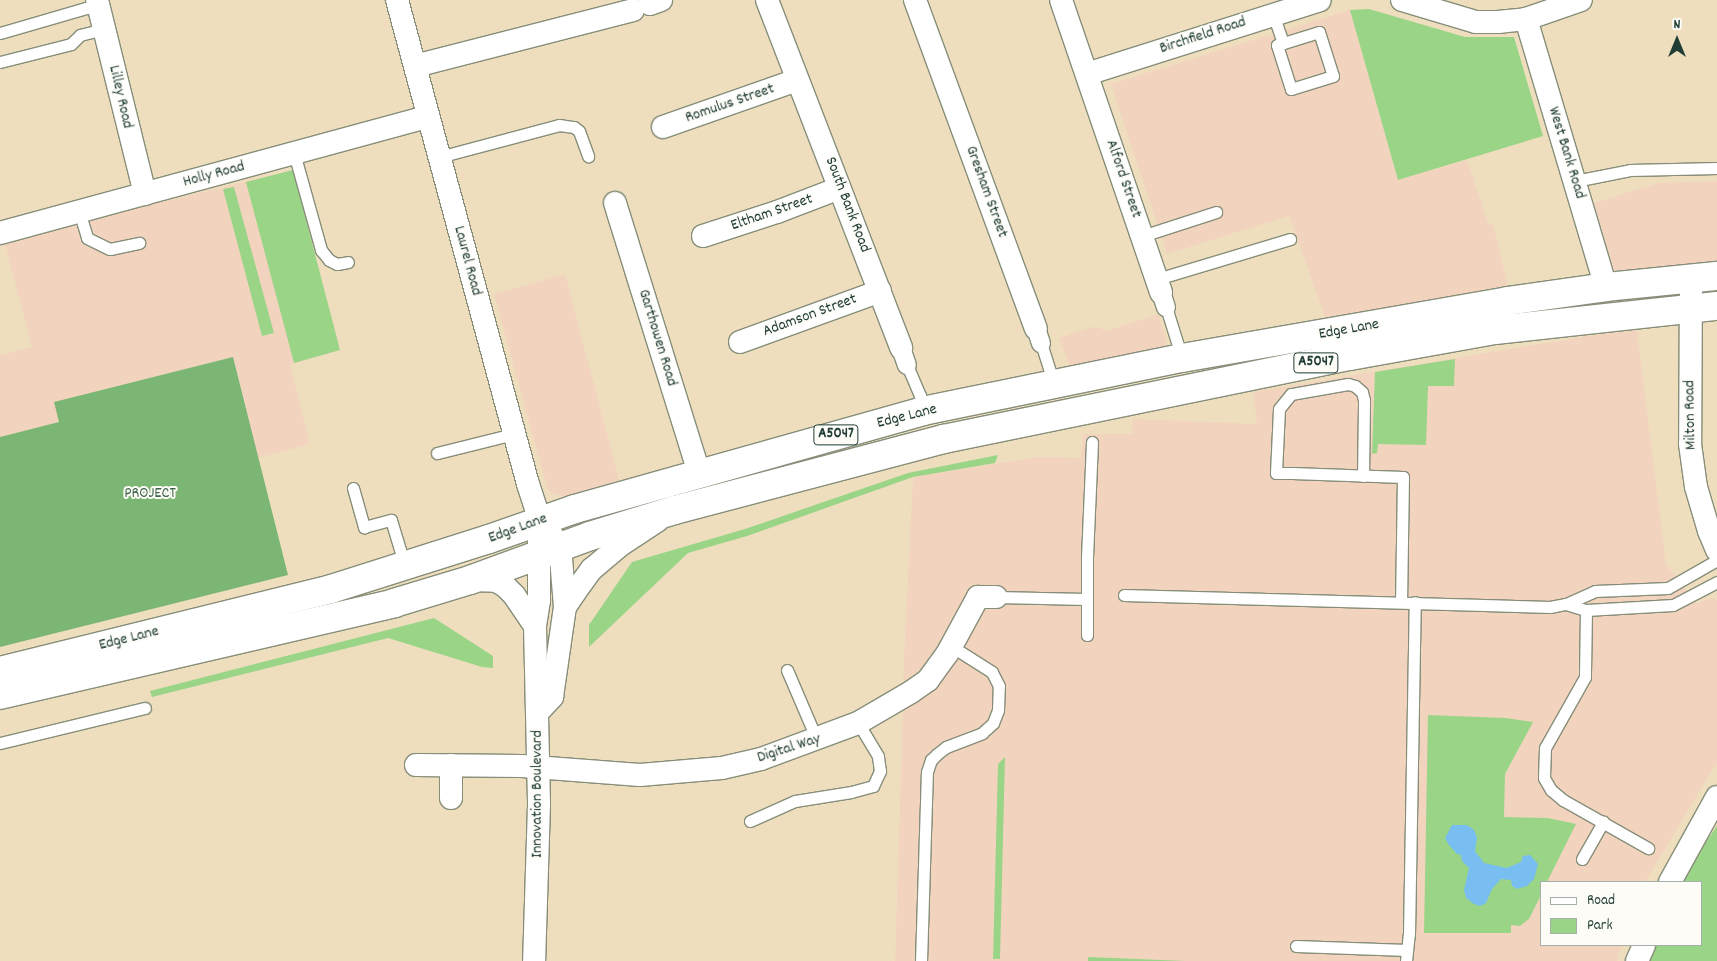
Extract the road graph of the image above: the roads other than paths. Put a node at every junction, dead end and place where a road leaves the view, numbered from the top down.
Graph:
1 (397, 0) edge
2 (768, 0) edge
3 (915, 0) edge
4 (1061, 0) edge
5 (1320, 0) edge
6 (1402, 0) edge
7 (1581, 0) edge
8 (648, 3) edge
9 (1427, 3) edge
10 (98, 4) edge
11 (1273, 14) junction
12 (1526, 18) junction
13 (104, 29) junction
14 (0, 33) edge
15 (1283, 43) junction
16 (0, 62) edge
17 (414, 66) junction
18 (1087, 74) junction
19 (797, 80) junction
20 (428, 117) junction
21 (663, 127) dead end
22 (294, 153) junction
23 (588, 156) dead end
24 (439, 157) junction
25 (1717, 168) edge
26 (1575, 181) junction
27 (840, 188) junction
28 (145, 194) junction
29 (615, 203) dead end
30 (79, 211) junction
31 (1216, 212) dead end
32 (0, 233) edge
33 (703, 236) dead end
34 (1142, 236) junction
35 (1290, 239) dead end
36 (139, 244) dead end
37 (348, 262) dead end
38 (1704, 277) edge
39 (1606, 287) junction
40 (880, 290) junction
41 (1161, 293) junction
42 (1704, 307) edge
43 (1038, 336) joint
44 (740, 342) dead end
45 (904, 357) joint
46 (1182, 358) junction
47 (1054, 384) junction
48 (923, 412) junction
49 (514, 434) junction
50 (1092, 442) dead end
51 (437, 453) dead end
52 (700, 473) junction
53 (1363, 476) junction
54 (353, 488) dead end
55 (675, 510) junction
56 (540, 520) junction
57 (549, 550) junction
58 (1717, 550) edge
59 (1717, 560) edge
60 (405, 566) junction
61 (470, 580) junction
62 (1717, 582) edge
63 (1124, 595) dead end
64 (996, 597) joint
65 (1086, 599) junction
66 (1401, 602) junction
67 (1415, 602) junction
68 (1566, 604) junction
69 (565, 608) junction
70 (1586, 610) junction
71 (535, 626) junction
72 (1087, 635) dead end
73 (950, 646) junction
74 (786, 670) dead end
75 (0, 671) edge
76 (0, 695) edge
77 (145, 708) dead end
78 (538, 712) junction
79 (858, 723) junction
80 (817, 740) junction
81 (0, 743) edge
82 (416, 764) dead end
83 (451, 765) junction
84 (530, 767) junction
85 (1717, 797) edge
86 (451, 798) dead end
87 (750, 821) dead end
88 (1603, 822) junction
89 (1648, 848) dead end
90 (1582, 859) dead end
91 (1671, 881) edge
92 (1296, 946) dead end
93 (1644, 946) edge
94 (1406, 955) edge
95 (534, 961) edge
96 (921, 961) edge
97 (1637, 961) edge

1 - 17 street, Laurel Road
2 - 19 street, South Bank Road
3 - 43 street, Gresham Street
4 - 18 street, Alford Street
5 - 11 street, Birchfield Road
6 - 9 street
7 - 12 street
8 - 17 street
9 - 12 street
10 - 13 street, Lilley Road
10 - 14 lane
11 - 15 lane
11 - 18 street, Birchfield Road
12 - 26 street, West Bank Road
13 - 16 lane
13 - 28 street, Lilley Road
15 - 15 lane
17 - 20 street, Laurel Road
18 - 34 street, Alford Street
19 - 21 street, Romulus Street
19 - 27 street, South Bank Road
20 - 22 street, Holly Road
20 - 24 street, Laurel Road
22 - 28 street, Holly Road
22 - 37 lane
23 - 24 lane
24 - 49 street, Laurel Road
25 - 26 lane
26 - 39 street, West Bank Road
27 - 33 street, Eltham Street
27 - 40 street, South Bank Road
28 - 30 street, Holly Road
29 - 52 street, Garthowen Road
30 - 32 street, Holly Road
30 - 36 lane
31 - 34 lane
34 - 41 street, Alford Street
35 - 41 lane
38 - 39 highway, Edge Lane / A5047
38 - 42 street, Milton Road
39 - 46 highway, Edge Lane / A5047
40 - 44 street, Adamson Street
40 - 45 street, South Bank Road
41 - 46 lane, Alford Street
42 - 55 highway, Edge Lane / A5047
42 - 58 street, Milton Road
43 - 47 lane, Gresham Street
45 - 48 lane, South Bank Road
46 - 47 highway, Edge Lane / A5047
47 - 48 highway, Edge Lane / A5047
48 - 52 highway, Edge Lane / A5047
49 - 51 lane
49 - 56 street, Laurel Road
50 - 65 lane
52 - 56 highway, Edge Lane / A5047
53 - 53 lane
53 - 66 lane
54 - 60 lane
55 - 57 highway, Edge Lane / A5047
55 - 69 street, Edge Lane
56 - 57 street
56 - 60 highway, Edge Lane / A5047
57 - 61 highway, Edge Lane / A5047
57 - 69 street
57 - 71 street, Innovation Boulevard
59 - 68 lane
60 - 75 highway, Edge Lane / A5047
61 - 71 street
61 - 76 highway, Edge Lane / A5047
62 - 70 lane
63 - 66 lane
64 - 65 lane
64 - 73 street, Digital Way
65 - 72 lane
66 - 67 lane
67 - 68 lane
67 - 94 lane
68 - 70 lane
69 - 78 street, Edge Lane
70 - 88 lane
71 - 78 street, Innovation Boulevard
73 - 79 street, Digital Way
73 - 96 lane
74 - 80 lane
77 - 81 lane
78 - 84 street, Innovation Boulevard
79 - 80 street, Digital Way
79 - 87 lane
80 - 84 street, Digital Way
82 - 83 street, Digital Way
83 - 84 street, Digital Way
83 - 86 street
84 - 95 street, Innovation Boulevard
85 - 91 street
88 - 89 lane
88 - 90 lane
92 - 94 lane
93 - 97 street

